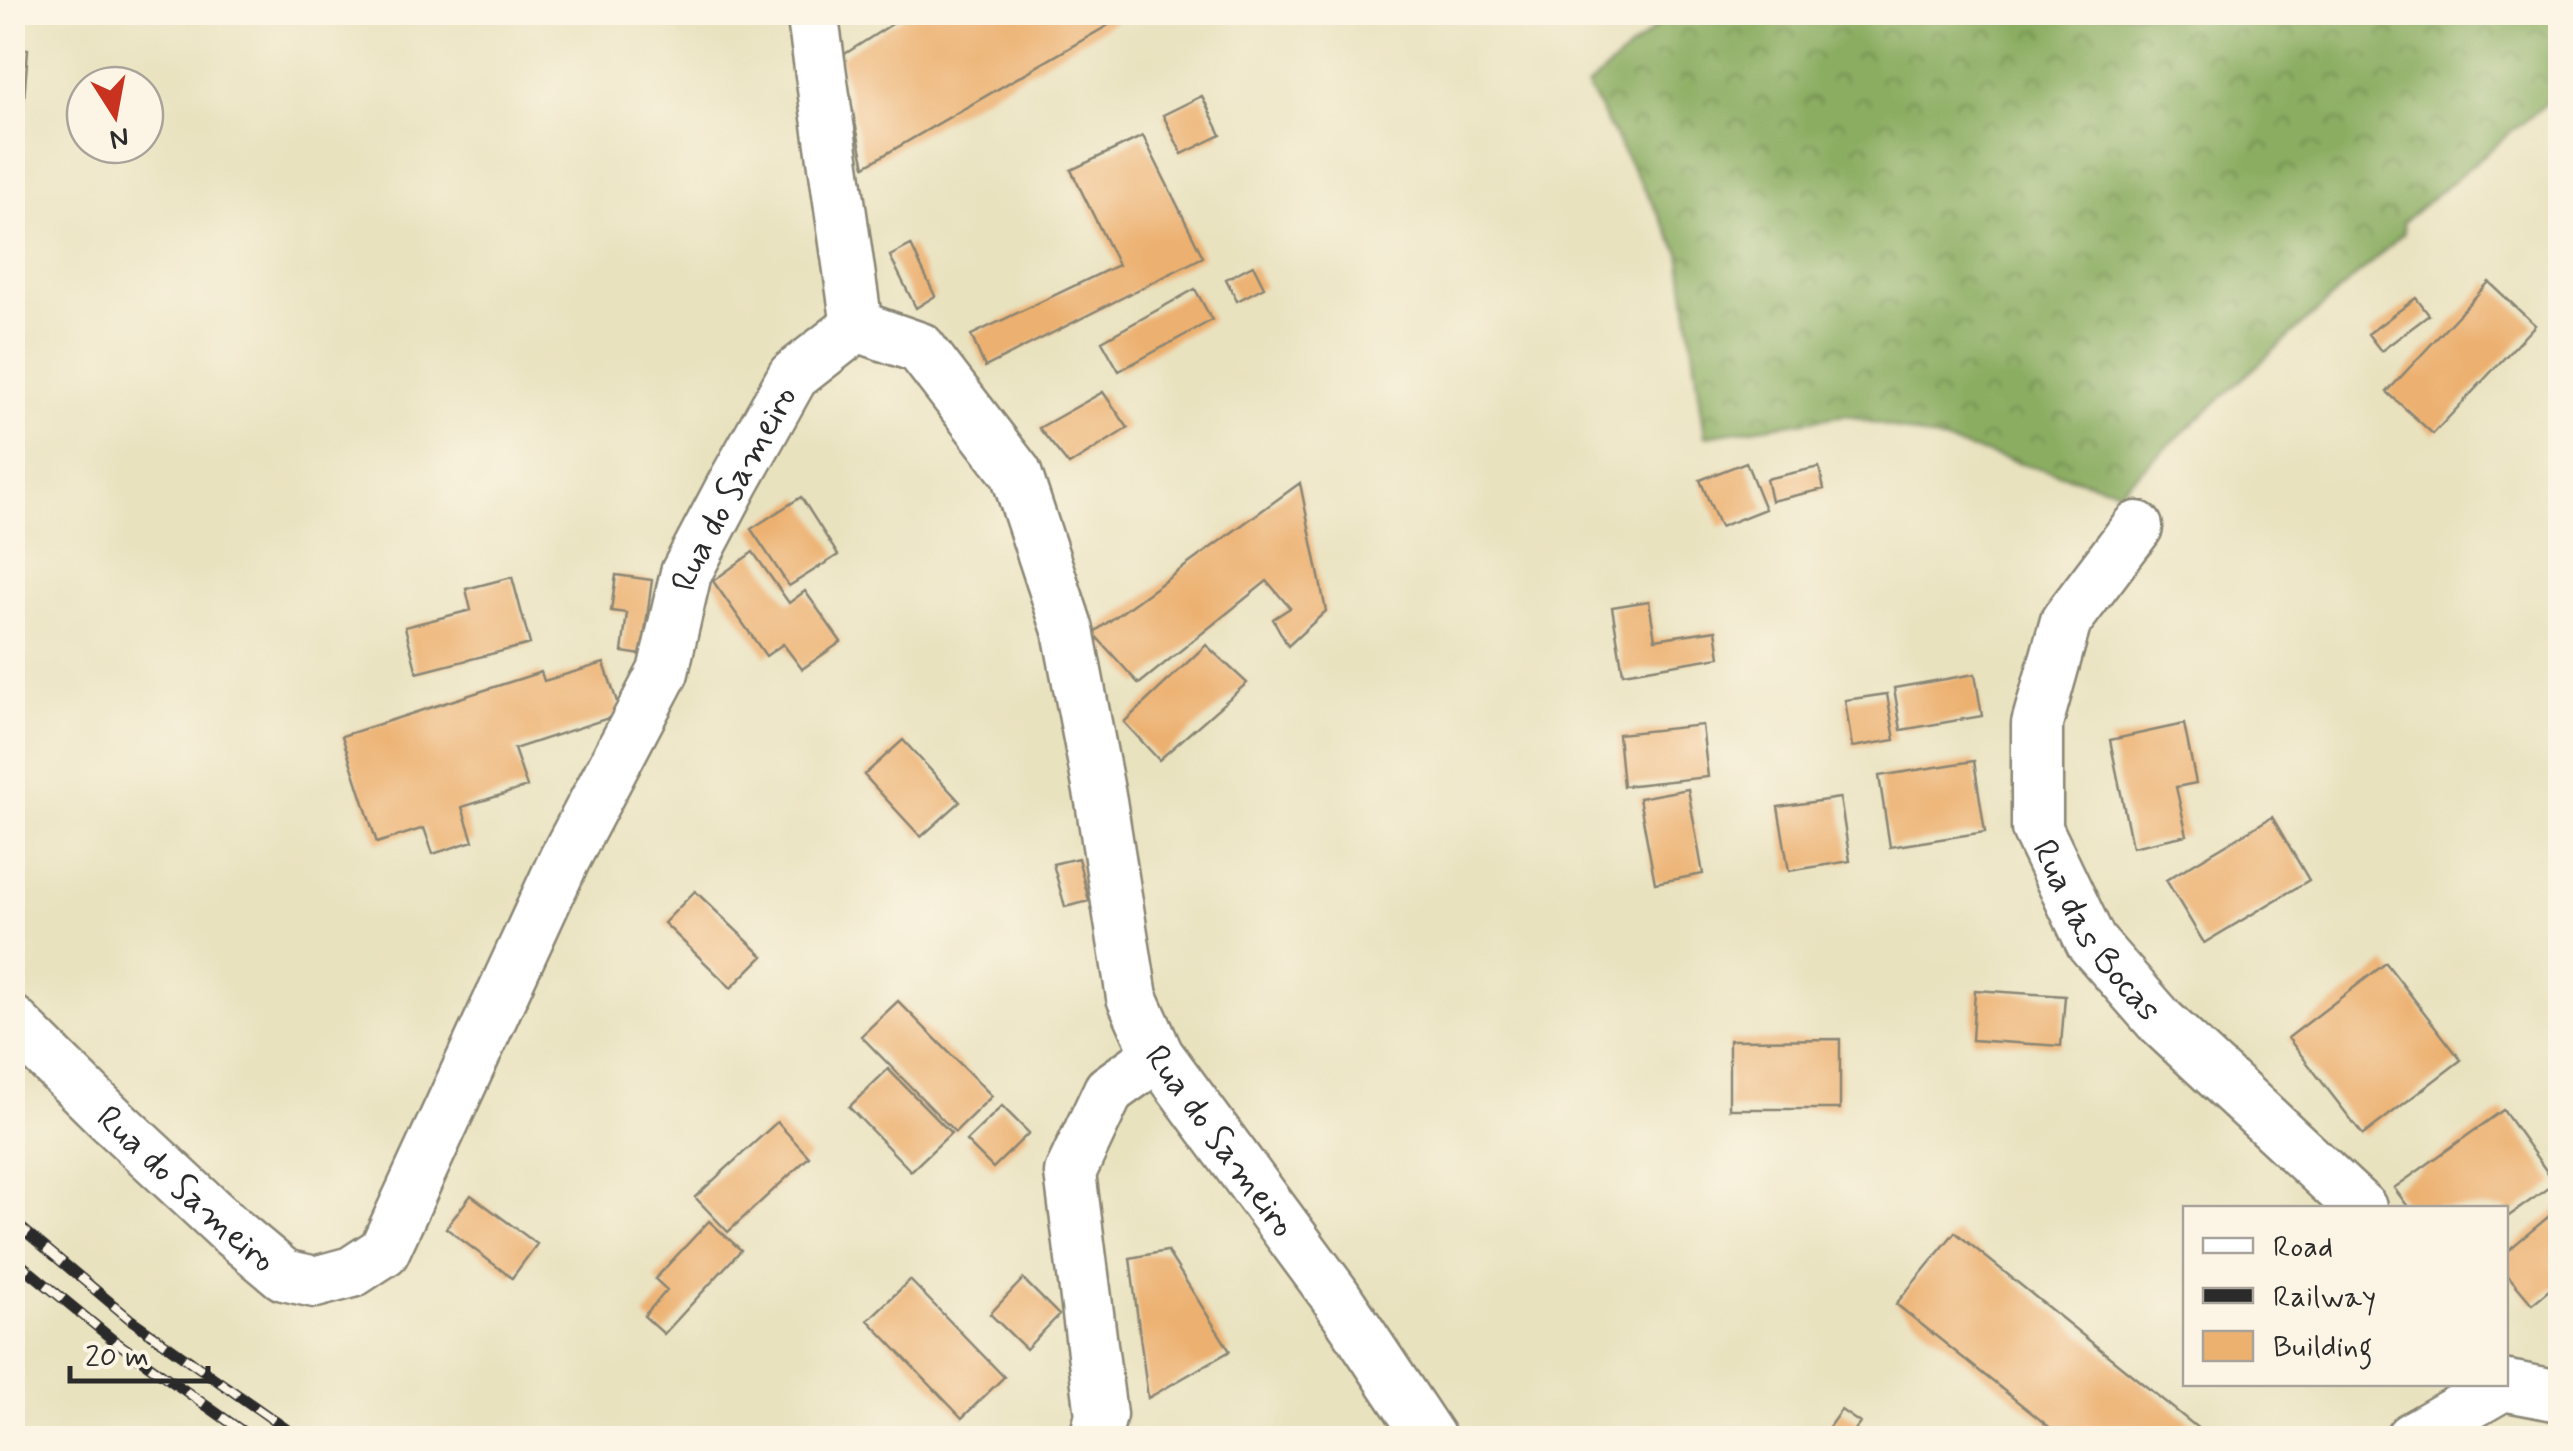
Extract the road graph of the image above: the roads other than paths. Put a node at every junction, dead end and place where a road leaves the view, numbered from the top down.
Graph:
1 (812, 12) edge
2 (858, 326) junction
3 (2137, 528) dead end
4 (12, 1021) edge
5 (1158, 1056) junction
6 (2360, 1206) edge
7 (2508, 1385) edge
8 (2500, 1386) edge
9 (2505, 1386) edge
10 (2560, 1396) edge
11 (2560, 1430) edge
12 (1094, 1438) edge
13 (1430, 1438) edge
14 (2411, 1438) edge

1 - 2 street
2 - 4 street, Rua do Sameiro
2 - 5 street, Rua do Sameiro
3 - 6 street, Rua das Bocas
5 - 12 street
5 - 13 street, Rua do Sameiro
7 - 10 street
8 - 14 street
9 - 11 street

